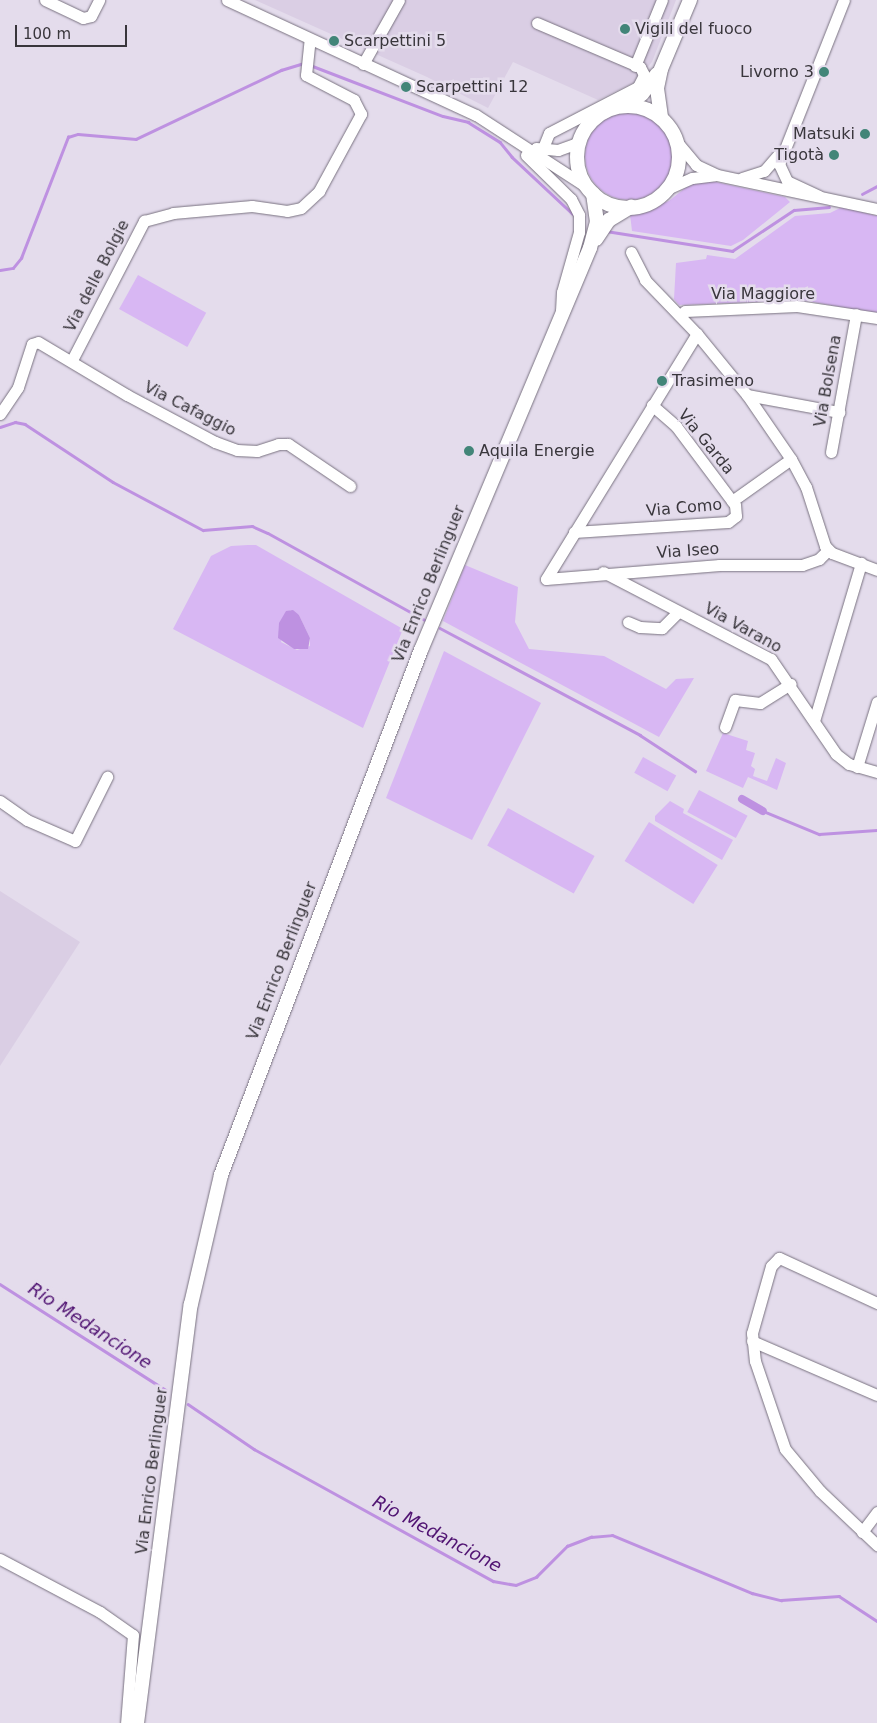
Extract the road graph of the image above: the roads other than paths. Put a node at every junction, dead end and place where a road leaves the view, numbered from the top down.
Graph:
1 (45, 0) edge
2 (99, 0) edge
3 (227, 0) edge
4 (399, 0) edge
5 (662, 0) edge
6 (690, 0) edge
7 (844, 0) edge
8 (537, 23) dead end
9 (310, 39) junction
10 (363, 64) junction
11 (635, 66) junction
12 (661, 70) junction
13 (621, 106) junction
14 (661, 117) junction
15 (580, 142) junction
16 (677, 142) junction
17 (517, 144) junction
18 (782, 149) junction
19 (542, 150) junction
20 (717, 175) junction
21 (738, 179) junction
22 (667, 190) junction
23 (592, 191) junction
24 (819, 196) junction
25 (631, 207) junction
26 (877, 209) edge
27 (590, 248) junction
28 (631, 252) dead end
29 (856, 314) junction
30 (680, 315) junction
31 (561, 317) junction
32 (877, 318) edge
33 (697, 334) junction
34 (72, 360) junction
35 (748, 395) junction
36 (652, 405) junction
37 (839, 412) junction
38 (0, 414) edge
39 (831, 452) dead end
40 (791, 459) junction
41 (350, 486) dead end
42 (732, 501) junction
43 (574, 532) junction
44 (828, 550) junction
45 (861, 563) junction
46 (877, 570) edge
47 (603, 572) junction
48 (678, 612) junction
49 (628, 622) dead end
50 (790, 684) junction
51 (877, 702) edge
52 (814, 721) junction
53 (725, 727) dead end
54 (857, 767) junction
55 (877, 772) edge
56 (107, 777) dead end
57 (0, 801) edge
58 (877, 1303) edge
59 (752, 1341) junction
60 (877, 1395) edge
61 (877, 1512) edge
62 (862, 1532) junction
63 (877, 1545) edge
64 (0, 1560) edge
65 (126, 1723) edge
66 (137, 1723) edge

1 - 2 street
3 - 9 street
4 - 10 street
5 - 11 street
6 - 12 main road
7 - 18 street
8 - 11 street
9 - 10 street
9 - 34 street, Via delle Bolgie
10 - 17 street
11 - 19 street
12 - 13 main road
12 - 14 main road
13 - 14 main road
13 - 15 main road
14 - 16 main road
15 - 19 street
15 - 23 main road, Via Enrico Berlinguer
16 - 20 street
16 - 22 main road
17 - 19 street
17 - 23 street
17 - 31 street
18 - 21 street
18 - 24 street
20 - 21 street
20 - 22 street
21 - 24 street
22 - 25 main road, Via Enrico Berlinguer
23 - 25 main road
23 - 27 main road, Via Enrico Berlinguer
24 - 26 street
25 - 27 main road, Via Enrico Berlinguer
27 - 31 main road, Via Enrico Berlinguer
28 - 30 street
29 - 30 street, Via Maggiore
29 - 32 street, Via Maggiore
29 - 37 street, Via Bolsena
30 - 33 street
31 - 66 main road, Via Enrico Berlinguer
33 - 35 street
33 - 36 street
34 - 38 street, Via delle Bolgie
34 - 41 street, Via Cafaggio
35 - 37 street
35 - 40 street
36 - 42 street, Via Garda
36 - 43 street
37 - 39 street, Via Bolsena
40 - 42 street, Via Como
40 - 44 street
42 - 43 street, Via Como
43 - 47 street, Via Iseo
44 - 45 street
44 - 47 street, Via Iseo
45 - 46 street
45 - 52 street
47 - 48 street, Via Varano
48 - 49 street
48 - 50 street, Via Varano
50 - 52 street, Via Varano
50 - 53 street
51 - 54 street
52 - 54 street, Via Varano
54 - 55 street, Via Varano
56 - 57 street
58 - 59 street
59 - 60 street
59 - 62 street
61 - 62 street
62 - 63 street
64 - 65 street

